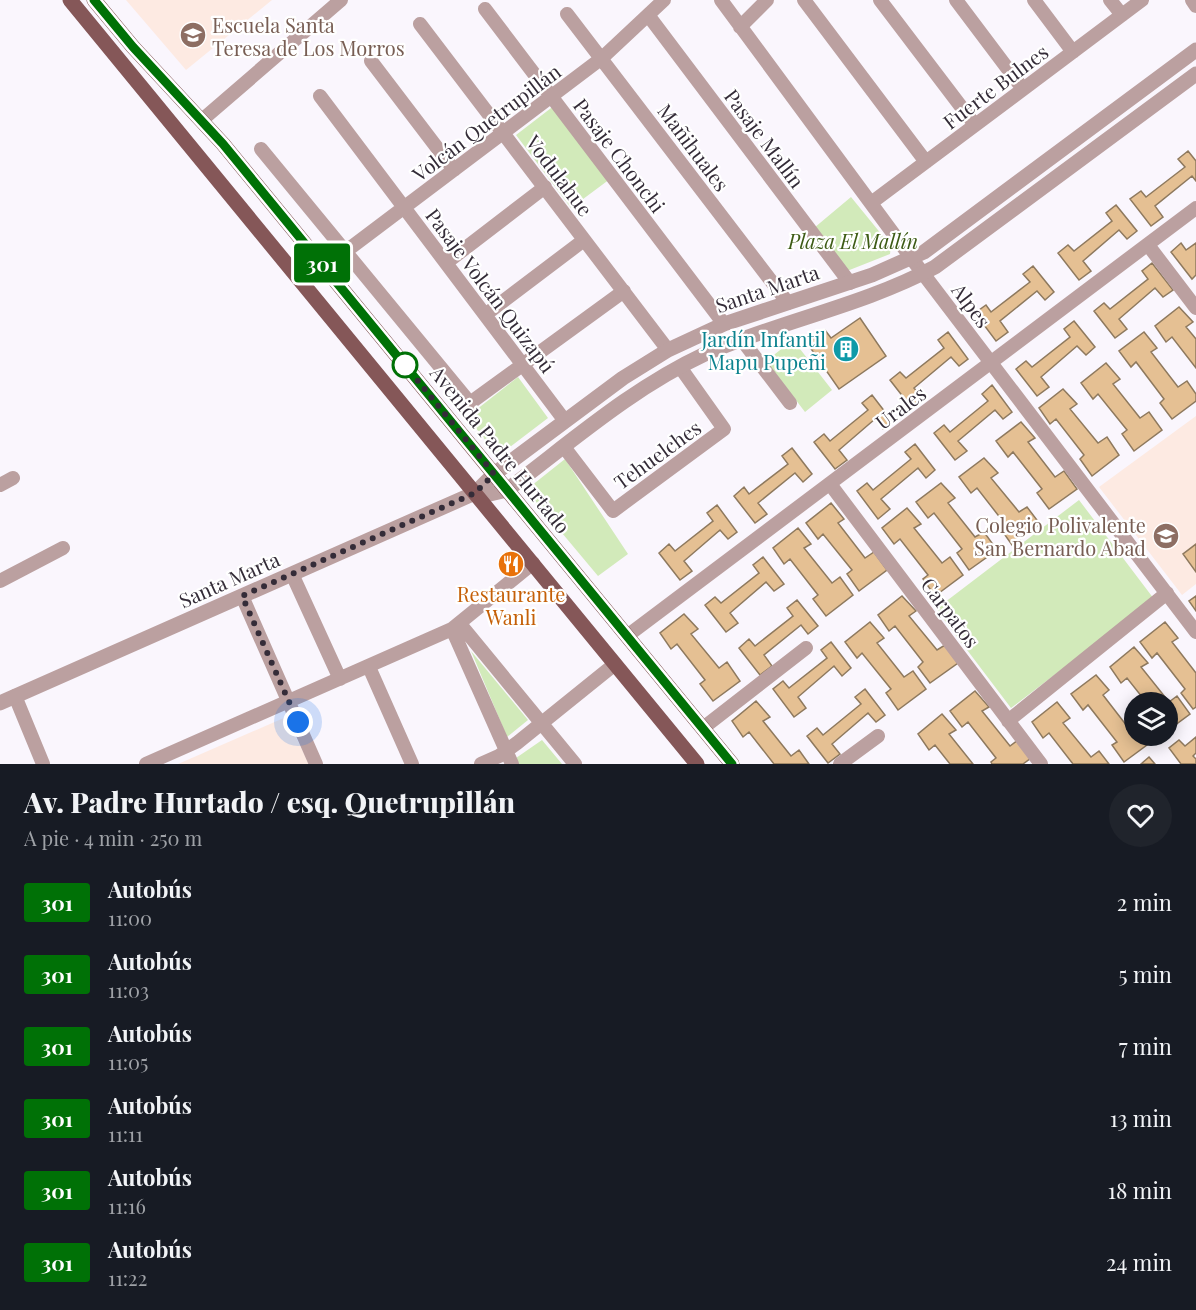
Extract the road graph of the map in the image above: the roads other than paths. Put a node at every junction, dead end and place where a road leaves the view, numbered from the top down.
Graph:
1 (70, 0) edge
2 (94, 0) edge
3 (341, 0) edge
4 (664, 0) edge
5 (721, 0) edge
6 (767, 0) edge
7 (804, 0) edge
8 (880, 0) edge
9 (956, 0) edge
10 (1034, 0) edge
11 (1110, 0) edge
12 (1142, 0) edge
13 (1192, 0) edge
14 (1196, 6) edge
15 (485, 9) dead end
16 (567, 14) dead end
17 (648, 15) junction
18 (1122, 15) junction
19 (420, 24) dead end
20 (740, 27) junction
21 (1196, 50) edge
22 (1073, 52) junction
23 (602, 58) junction
24 (371, 61) dead end
25 (1196, 74) edge
26 (1023, 89) junction
27 (320, 96) dead end
28 (551, 97) junction
29 (202, 120) junction
30 (975, 125) junction
31 (504, 133) junction
32 (261, 149) dead end
33 (926, 162) junction
34 (454, 170) junction
35 (545, 187) junction
36 (871, 203) junction
37 (405, 208) junction
38 (1196, 208) edge
39 (584, 240) junction
40 (1148, 245) junction
41 (345, 252) junction
42 (912, 259) junction
43 (446, 263) junction
44 (325, 267) junction
45 (923, 274) junction
46 (850, 283) junction
47 (624, 291) junction
48 (788, 303) junction
49 (1196, 309) edge
50 (485, 315) junction
51 (724, 324) junction
52 (742, 340) junction
53 (668, 350) junction
54 (991, 363) junction
55 (524, 365) junction
56 (680, 367) junction
57 (790, 403) dead end
58 (565, 421) junction
59 (564, 447) junction
60 (494, 474) junction
61 (830, 483) junction
62 (507, 490) junction
63 (475, 493) junction
64 (63, 548) dead end
65 (533, 563) junction
66 (292, 574) junction
67 (0, 580) edge
68 (1167, 593) junction
69 (242, 596) junction
70 (456, 626) junction
71 (1196, 632) edge
72 (627, 636) junction
73 (806, 648) dead end
74 (615, 664) junction
75 (369, 667) junction
76 (340, 679) junction
77 (15, 696) junction
78 (289, 702) junction
79 (0, 703) edge
80 (1008, 721) junction
81 (542, 723) junction
82 (703, 728) junction
83 (878, 736) dead end
84 (510, 757) edge
85 (44, 764) edge
86 (146, 764) edge
87 (316, 764) edge
88 (412, 764) edge
89 (481, 764) edge
90 (575, 764) edge
91 (697, 764) edge
92 (732, 764) edge
93 (840, 764) edge
94 (1041, 764) edge

1 - 63 main road
2 - 29 main road, Avenida Padre Hurtado
3 - 29 street
4 - 17 street, Volcán Quetrupillán
5 - 20 street, Alpes
6 - 20 street
7 - 33 street
8 - 30 street
9 - 26 street
10 - 22 street
11 - 18 street
12 - 18 street, Fuerte Bulnes
13 - 14 street
15 - 28 street, Pasaje Chonchi
16 - 23 street, Mañihuales
17 - 23 street, Volcán Quetrupillán
17 - 46 street, Pasaje Mallín
18 - 22 street, Fuerte Bulnes
19 - 31 street, Vodulahue
20 - 36 street, Alpes
21 - 42 street, Santa Marta
22 - 26 street, Fuerte Bulnes
23 - 28 street, Volcán Quetrupillán
23 - 48 street, Mañihuales
24 - 34 street
25 - 45 street, Santa Marta
26 - 30 street, Fuerte Bulnes
27 - 37 street, Pasaje Volcán Quizapú
28 - 31 street, Volcán Quetrupillán
28 - 51 street, Pasaje Chonchi
29 - 44 main road, Avenida Padre Hurtado
30 - 33 street, Fuerte Bulnes
31 - 34 street, Volcán Quetrupillán
31 - 35 street, Vodulahue
32 - 41 street
33 - 36 street, Fuerte Bulnes
34 - 37 street, Volcán Quetrupillán
35 - 39 street, Vodulahue
35 - 43 street
36 - 42 street, Alpes
37 - 41 street, Volcán Quetrupillán
37 - 43 street, Pasaje Volcán Quizapú
38 - 40 street, Urales
39 - 47 street, Vodulahue
39 - 50 street
40 - 49 street
40 - 54 street, Urales
41 - 44 street, Volcán Quetrupillán
41 - 55 street
42 - 45 street, Alpes
42 - 46 street, Santa Marta
43 - 50 street, Pasaje Volcán Quizapú
44 - 60 main road, Avenida Padre Hurtado
45 - 52 street, Santa Marta
45 - 54 street, Alpes
46 - 48 street, Santa Marta
47 - 53 street, Vodulahue
47 - 55 street
48 - 51 street, Santa Marta
50 - 55 street, Pasaje Volcán Quizapú
51 - 53 street, Santa Marta
52 - 56 street, Santa Marta
52 - 57 street
53 - 58 street, Santa Marta
54 - 61 street, Urales
54 - 68 street, Alpes
55 - 58 street, Pasaje Volcán Quizapú
56 - 59 street, Santa Marta
56 - 59 street, Tehuelches
58 - 60 street, Santa Marta
59 - 62 street, Santa Marta
60 - 62 main road, Avenida Padre Hurtado
60 - 63 street, Santa Marta
61 - 72 street, Urales
61 - 80 street, Carpatos
62 - 63 street, Santa Marta
62 - 72 main road, Avenida Padre Hurtado
63 - 65 main road
63 - 66 street, Santa Marta
64 - 67 street
65 - 70 street
65 - 74 main road
66 - 69 street, Santa Marta
66 - 76 street
68 - 71 street, Alpes
68 - 80 street
69 - 77 street, Santa Marta
69 - 78 street
70 - 75 street
70 - 81 street
70 - 84 street
72 - 82 main road, Avenida Padre Hurtado
73 - 82 street
74 - 81 street
74 - 91 main road
75 - 76 street
75 - 88 street
76 - 78 street
77 - 79 street, Santa Marta
77 - 85 street
78 - 86 street
78 - 87 street
80 - 94 street, Carpatos
81 - 84 street
81 - 90 street
82 - 92 main road, Avenida Padre Hurtado
83 - 93 street
84 - 89 street

